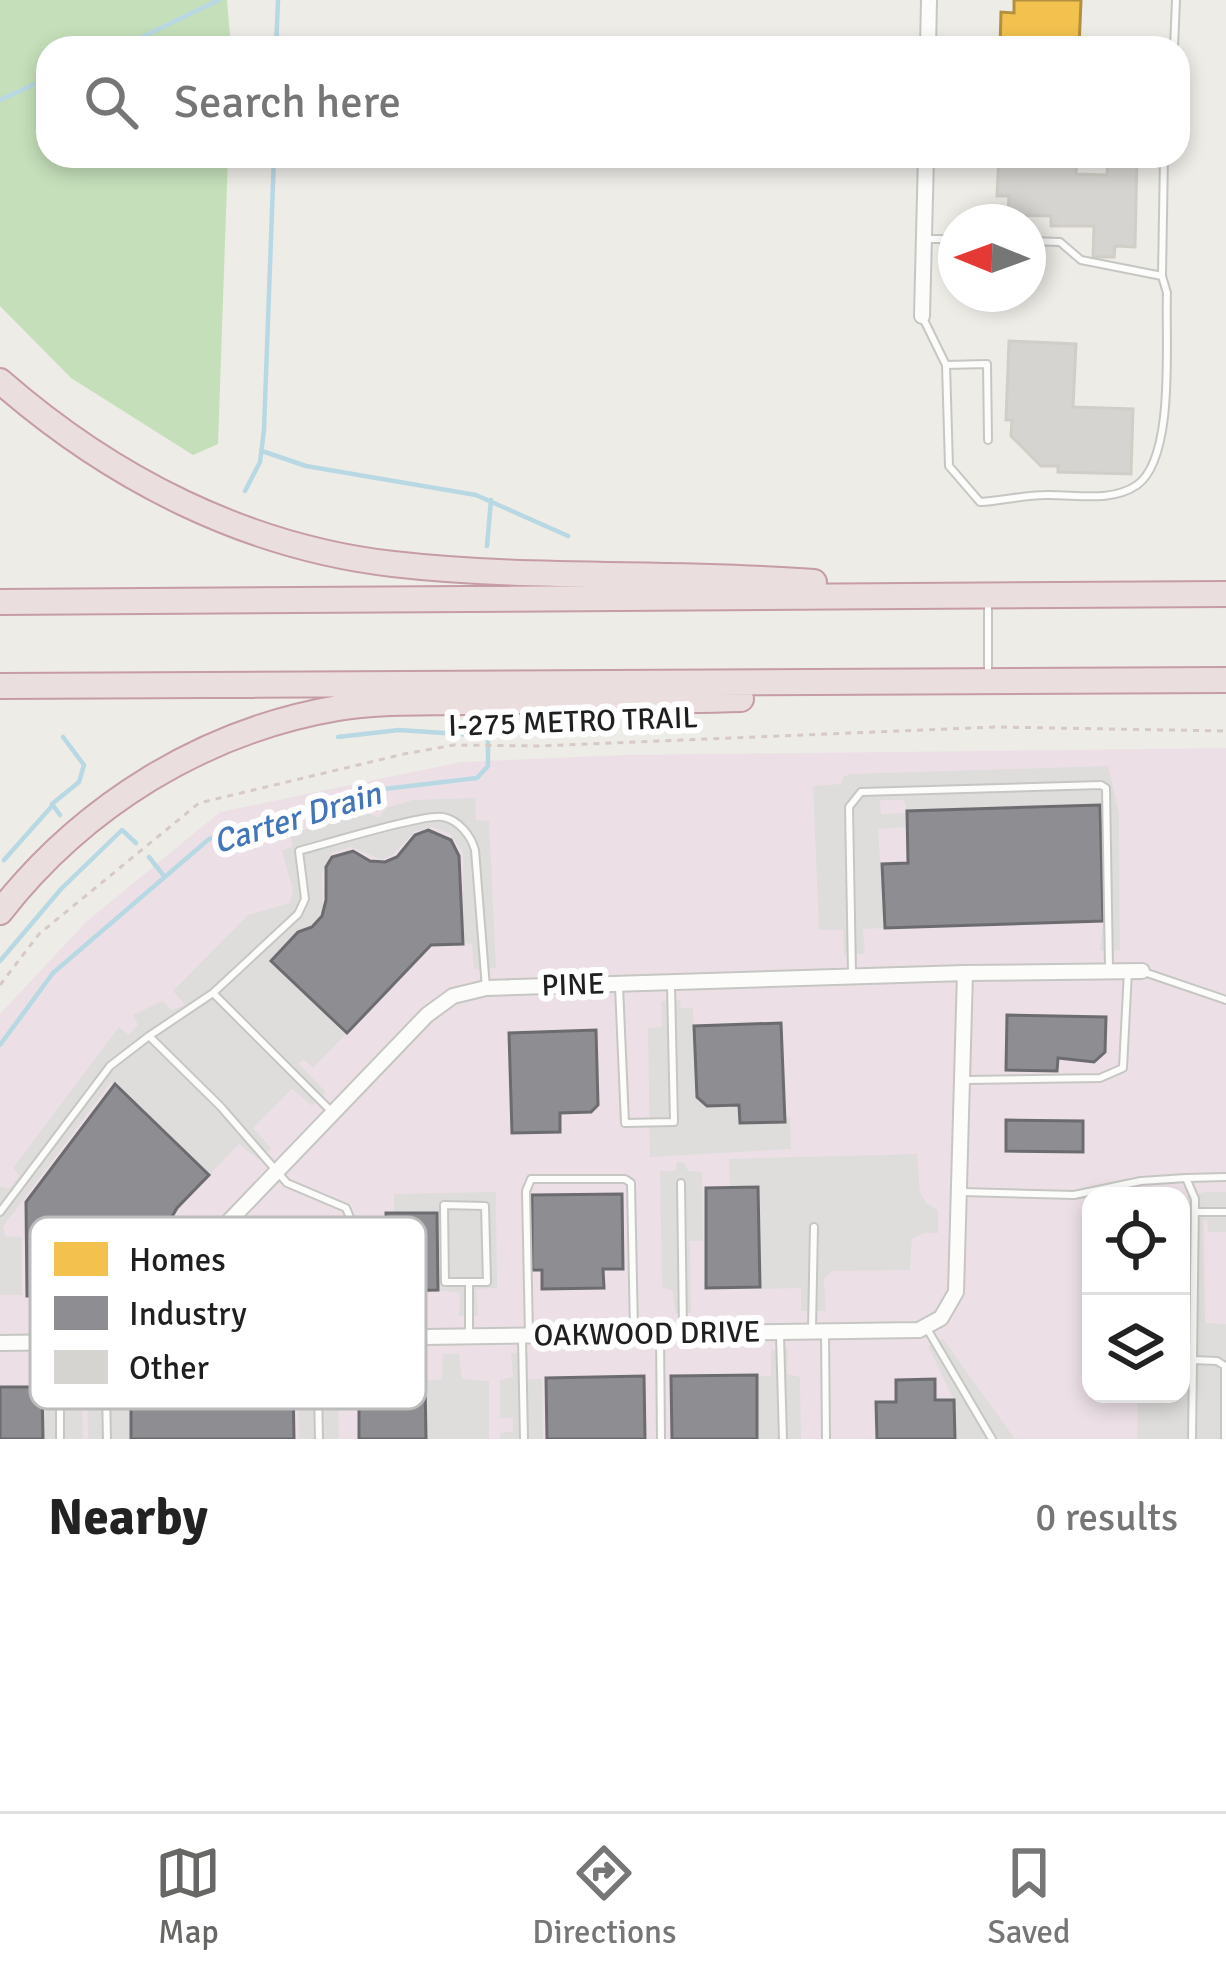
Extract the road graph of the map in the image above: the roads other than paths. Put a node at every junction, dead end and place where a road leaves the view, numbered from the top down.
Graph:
1 (929, 0) edge
2 (1176, 0) edge
3 (928, 36) edge
4 (1174, 36) edge
5 (926, 168) edge
6 (1164, 168) edge
7 (924, 238) junction
8 (938, 238) edge
9 (1046, 242) edge
10 (1162, 275) junction
11 (922, 316) joint
12 (946, 365) junction
13 (0, 381) edge
14 (988, 440) dead end
15 (1226, 594) edge
16 (856, 595) junction
17 (988, 595) junction
18 (0, 602) edge
19 (1226, 680) edge
20 (988, 681) junction
21 (898, 683) junction
22 (0, 686) edge
23 (0, 912) edge
24 (1109, 971) junction
25 (1135, 971) junction
26 (965, 973) junction
27 (852, 976) junction
28 (670, 982) junction
29 (619, 984) junction
30 (487, 988) junction
31 (213, 993) junction
32 (1226, 1000) edge
33 (149, 1036) junction
34 (963, 1080) junction
35 (333, 1112) junction
36 (277, 1170) junction
37 (1186, 1178) junction
38 (1226, 1178) edge
39 (681, 1184) dead end
40 (961, 1192) junction
41 (0, 1212) edge
42 (1195, 1213) junction
43 (1226, 1213) edge
44 (231, 1217) edge
45 (350, 1217) edge
46 (814, 1226) dead end
47 (1190, 1241) edge
48 (1194, 1241) junction
49 (469, 1282) junction
50 (926, 1328) junction
51 (818, 1332) junction
52 (779, 1333) junction
53 (634, 1334) junction
54 (660, 1334) junction
55 (683, 1334) junction
56 (1192, 1335) joint
57 (469, 1336) junction
58 (526, 1336) junction
59 (426, 1337) edge
60 (0, 1343) edge
61 (30, 1343) edge
62 (1192, 1360) junction
63 (60, 1409) edge
64 (106, 1409) edge
65 (319, 1409) edge
66 (60, 1439) edge
67 (107, 1439) edge
68 (320, 1439) edge
69 (524, 1439) edge
70 (661, 1439) edge
71 (783, 1439) edge
72 (826, 1439) edge
73 (992, 1439) edge
74 (1192, 1439) edge
75 (1225, 1439) edge

1 - 3 street
2 - 4 lane
5 - 7 street
6 - 10 lane
7 - 8 lane
7 - 11 street
9 - 10 lane
10 - 12 lane
11 - 12 lane
12 - 14 lane
13 - 16 highway
15 - 17 highway
16 - 17 highway
16 - 18 highway
17 - 20 lane
19 - 20 highway
20 - 21 highway
21 - 22 highway
21 - 23 highway
24 - 25 street, PINE
24 - 26 street, PINE
24 - 27 lane
25 - 32 lane
25 - 34 lane
26 - 27 street, PINE
26 - 34 street
27 - 28 street, PINE
28 - 29 street, PINE
28 - 29 lane
29 - 30 street, PINE
30 - 31 lane
30 - 35 street, PINE
31 - 33 lane
31 - 35 lane
33 - 36 lane
33 - 41 lane
34 - 40 street
35 - 36 street, PINE
36 - 44 street, PINE
36 - 45 lane
37 - 38 lane
37 - 40 lane
37 - 42 lane
39 - 55 lane
40 - 50 street
42 - 43 lane
42 - 48 lane
46 - 51 lane
47 - 48 lane
48 - 56 lane
49 - 49 lane
49 - 57 lane
50 - 51 street, OAKWOOD DRIVE
50 - 73 lane
51 - 52 street, OAKWOOD DRIVE
51 - 72 lane
52 - 55 street, OAKWOOD DRIVE
52 - 71 lane
53 - 54 street, OAKWOOD DRIVE
53 - 58 street, OAKWOOD DRIVE
53 - 58 lane
54 - 55 street, OAKWOOD DRIVE
54 - 70 lane
56 - 62 lane
57 - 58 street, OAKWOOD DRIVE
57 - 59 street, OAKWOOD DRIVE
58 - 69 lane
60 - 61 street, OAKWOOD DRIVE
62 - 74 lane
62 - 75 lane
63 - 66 lane
64 - 67 lane
65 - 68 lane

